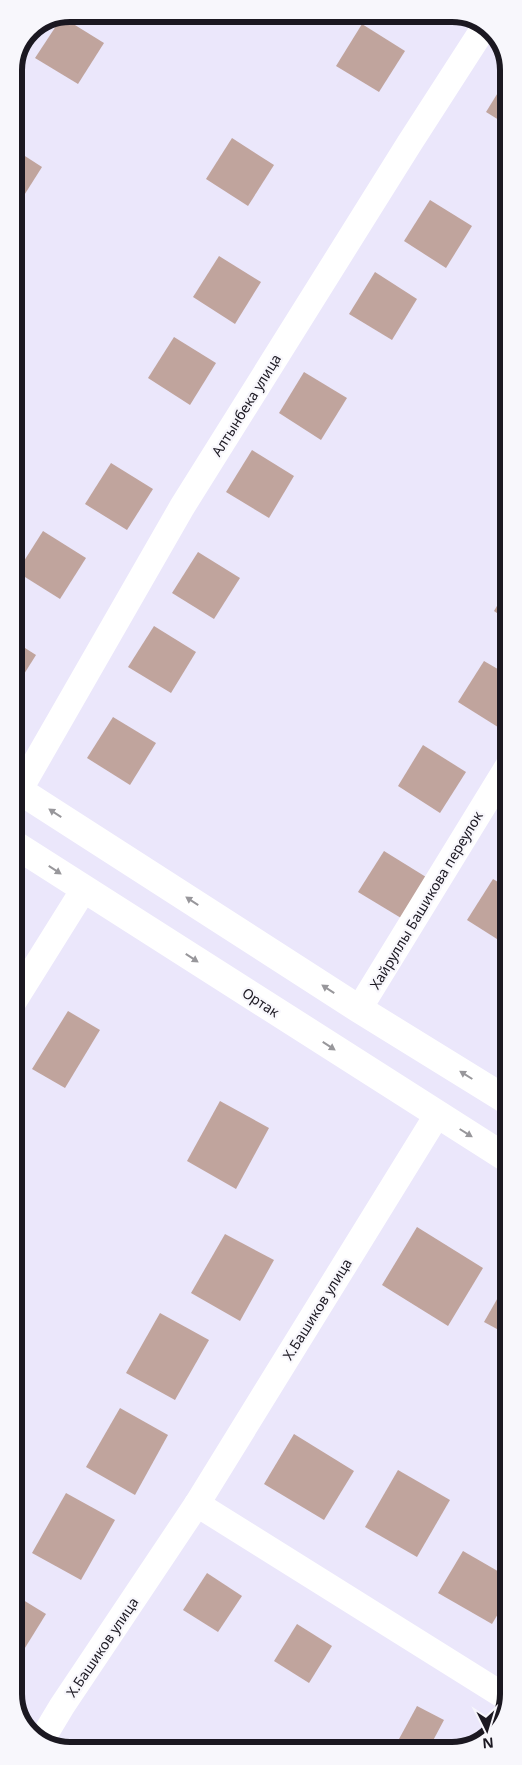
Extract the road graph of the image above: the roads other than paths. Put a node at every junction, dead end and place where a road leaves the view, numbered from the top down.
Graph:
1 (481, 33) edge
2 (500, 779) edge
3 (22, 780) edge
4 (22, 792) edge
5 (22, 849) edge
6 (84, 889) junction
7 (22, 988) edge
8 (359, 1009) junction
9 (500, 1095) edge
10 (438, 1115) junction
11 (500, 1154) edge
12 (197, 1504) junction
13 (500, 1694) edge
14 (45, 1735) edge

1 - 3 street, Алтынбека улица
2 - 8 street, Хайруллы Башикова переулок
8 -> 4 street
5 -> 6 street, Ортак
6 - 7 street
6 -> 10 street, Ортак
9 -> 8 street
10 -> 11 street, Ортак
10 - 12 street, Х.Башиков улица
12 - 13 street
12 - 14 street, Х.Башиков улица

